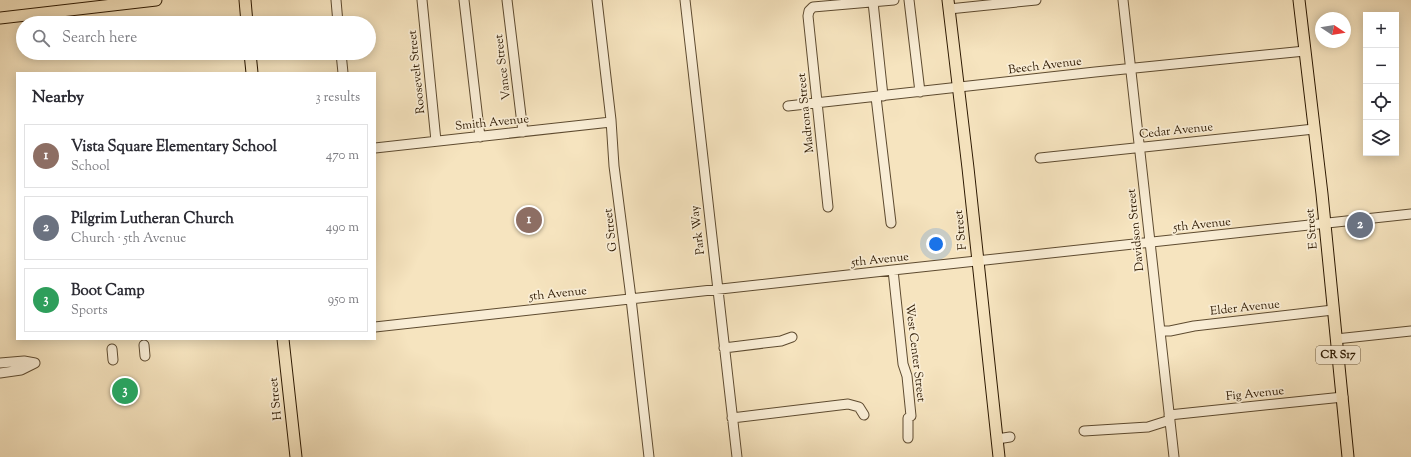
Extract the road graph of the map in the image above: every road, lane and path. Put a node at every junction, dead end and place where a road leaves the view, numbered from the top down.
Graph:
1 (156, 0) edge
2 (245, 0) edge
3 (336, 0) edge
4 (422, 0) edge
5 (464, 0) edge
6 (507, 0) edge
7 (597, 0) edge
8 (685, 0) edge
9 (894, 0) edge
10 (909, 0) edge
11 (1036, 0) edge
12 (1123, 0) edge
13 (1299, 0) edge
14 (873, 2) junction
15 (948, 5) edge
16 (16, 16) edge
17 (17, 16) edge
18 (246, 16) edge
19 (337, 16) edge
20 (0, 18) edge
21 (1305, 51) junction
22 (251, 60) edge
23 (342, 60) edge
24 (1131, 68) junction
25 (252, 72) edge
26 (343, 72) edge
27 (957, 87) junction
28 (920, 92) junction
29 (880, 96) junction
30 (817, 104) junction
31 (788, 106) dead end
32 (612, 122) junction
33 (1314, 129) junction
34 (523, 132) junction
35 (480, 137) junction
36 (436, 141) junction
37 (1140, 147) junction
38 (376, 148) edge
39 (1040, 158) dead end
40 (828, 207) dead end
41 (1411, 214) edge
42 (891, 223) dead end
43 (1325, 224) junction
44 (1150, 243) junction
45 (977, 261) junction
46 (893, 270) junction
47 (717, 290) junction
48 (626, 299) junction
49 (1333, 310) junction
50 (376, 327) edge
51 (1161, 331) junction
52 (1411, 331) edge
53 (792, 337) dead end
54 (1336, 339) junction
55 (282, 340) edge
56 (144, 345) dead end
57 (724, 348) junction
58 (112, 349) dead end
59 (146, 356) dead end
60 (112, 360) dead end
61 (0, 363) edge
62 (0, 373) edge
63 (1343, 397) junction
64 (864, 415) dead end
65 (732, 418) junction
66 (1170, 418) junction
67 (1084, 431) dead end
68 (1010, 437) dead end
69 (908, 438) dead end
70 (997, 438) junction
71 (296, 457) edge
72 (649, 457) edge
73 (737, 457) edge
74 (1000, 457) edge
75 (1174, 457) edge
76 (1348, 457) edge

1 - 17 main road
2 - 18 main road
3 - 19 street
4 - 36 street, Roosevelt Street
5 - 35 street
6 - 34 street, Vance Street
7 - 32 street, G Street
8 - 47 street, Park Way
9 - 14 street
10 - 28 street
11 - 15 street
12 - 24 street, Davidson Street
13 - 21 main road, E Street / CR S17
14 - 29 street
14 - 30 street, Madrona Street
15 - 27 main road, F Street
16 - 20 main road
21 - 24 street, Beech Avenue
21 - 33 main road, E Street / CR S17
22 - 25 main road
23 - 26 street
24 - 27 street, Beech Avenue
24 - 37 street, Davidson Street
27 - 28 street, Beech Avenue
27 - 45 main road, F Street
28 - 29 street, Beech Avenue
29 - 30 street, Beech Avenue
29 - 42 street
30 - 31 street, Beech Avenue
30 - 40 street, Madrona Street
32 - 34 street, Smith Avenue
32 - 48 street, G Street
33 - 37 street, Cedar Avenue
33 - 43 main road, E Street / CR S17
34 - 35 street, Smith Avenue
35 - 36 street, Smith Avenue
36 - 38 street, Smith Avenue
37 - 39 street, Cedar Avenue
37 - 44 street, Davidson Street
41 - 43 street, 5th Avenue
43 - 44 street, 5th Avenue
43 - 49 main road, E Street / CR S17
44 - 45 street, 5th Avenue
44 - 51 street, Davidson Street
45 - 46 street, 5th Avenue
45 - 70 main road, F Street
46 - 47 street, 5th Avenue
46 - 69 street, West Center Street
47 - 48 street, 5th Avenue
47 - 57 street, Park Way
48 - 50 street, 5th Avenue
48 - 72 street, G Street
49 - 51 street, Elder Avenue
49 - 54 main road, E Street / CR S17
51 - 66 street, Davidson Street
52 - 54 street
53 - 57 street
54 - 63 main road, E Street / CR S17
55 - 71 main road, H Street
56 - 59 street
57 - 65 street, Park Way
58 - 60 street
61 - 62 street
63 - 66 street, Fig Avenue
63 - 76 main road, E Street / CR S17
64 - 65 street
65 - 73 street, Park Way
66 - 67 street, Fig Avenue
66 - 75 street, Davidson Street
68 - 70 street
70 - 74 main road, F Street

